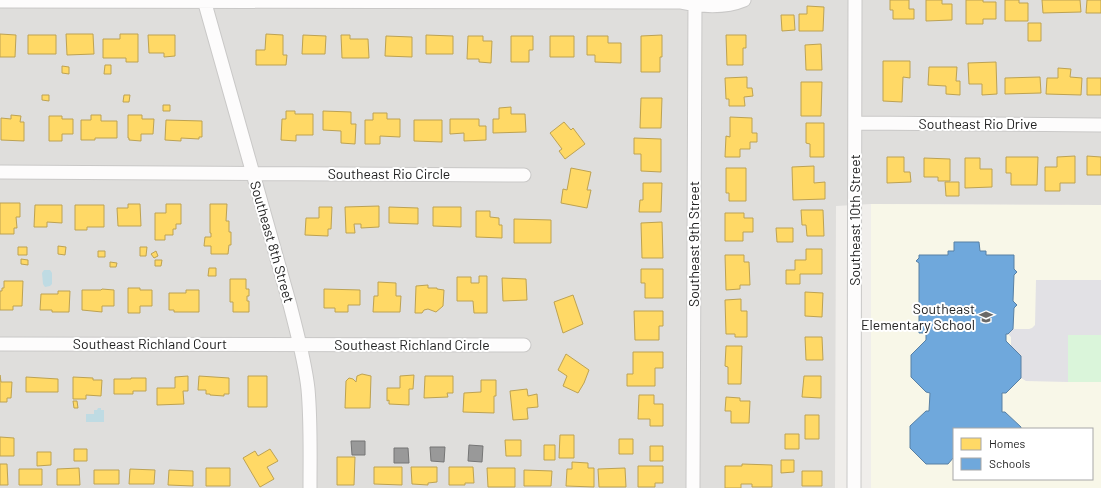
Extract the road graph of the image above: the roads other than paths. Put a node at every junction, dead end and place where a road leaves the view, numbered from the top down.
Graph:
1 (744, 0) edge
2 (855, 0) edge
3 (0, 1) edge
4 (205, 1) edge
5 (695, 2) edge
6 (856, 124) junction
7 (1101, 125) edge
8 (0, 172) edge
9 (253, 173) junction
10 (524, 175) dead end
11 (0, 344) edge
12 (300, 345) junction
13 (524, 345) dead end
14 (310, 488) edge
15 (693, 488) edge
16 (854, 488) edge

1 - 5 street
2 - 6 street, Southeast 10th Street
3 - 4 street
4 - 5 street
4 - 9 street, Southeast 8th Street
5 - 15 street, Southeast 9th Street
6 - 7 street, Southeast Rio Drive
6 - 16 street, Southeast 10th Street
8 - 9 street
9 - 10 street, Southeast Rio Circle
9 - 12 street, Southeast 8th Street
11 - 12 street, Southeast Richland Court
12 - 13 street, Southeast Richland Circle
12 - 14 street, Southeast 8th Street

